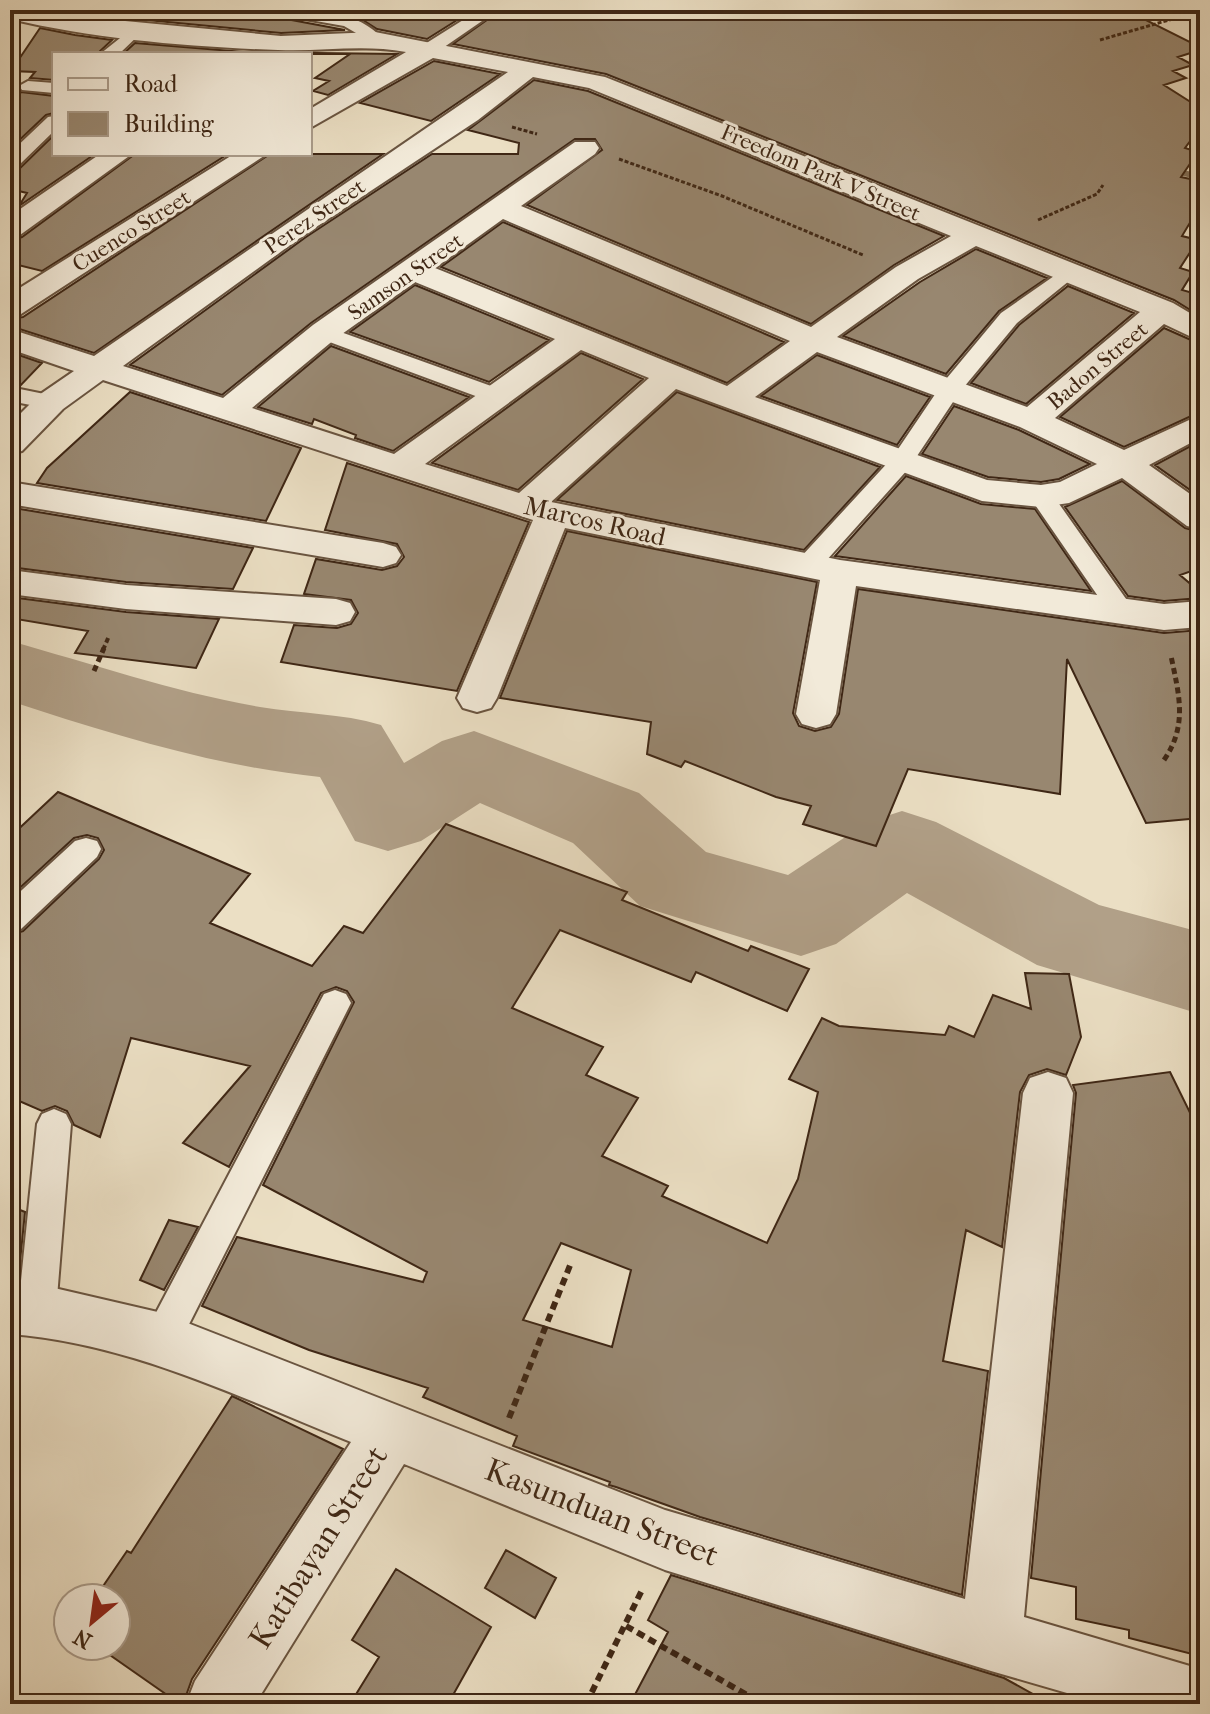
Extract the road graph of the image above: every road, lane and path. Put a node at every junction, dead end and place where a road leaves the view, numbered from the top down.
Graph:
1 (81, 10) edge
2 (282, 10) edge
3 (490, 10) edge
4 (1200, 11) edge
5 (10, 12) edge
6 (306, 12) edge
7 (53, 22) junction
8 (134, 32) junction
9 (375, 39) junction
10 (1100, 40) dead end
11 (272, 48) edge
12 (431, 48) junction
13 (111, 52) edge
14 (531, 67) junction
15 (28, 86) dead end
16 (52, 88) edge
17 (469, 114) junction
18 (312, 119) edge
19 (52, 123) edge
20 (585, 148) junction
21 (115, 156) edge
22 (250, 156) edge
23 (10, 163) edge
24 (1103, 185) dead end
25 (501, 208) junction
26 (10, 229) edge
27 (982, 239) junction
28 (416, 271) junction
29 (907, 273) junction
30 (1067, 273) junction
31 (10, 307) edge
32 (1162, 310) junction
33 (324, 332) junction
34 (1200, 332) edge
35 (579, 336) junction
36 (810, 338) junction
37 (10, 339) edge
38 (100, 369) junction
39 (673, 374) junction
40 (950, 389) junction
41 (10, 394) edge
42 (497, 396) junction
43 (730, 399) junction
44 (51, 402) junction
45 (230, 409) junction
46 (1032, 420) junction
47 (1200, 425) edge
48 (10, 444) edge
49 (901, 463) junction
50 (1125, 464) junction
51 (400, 466) junction
52 (10, 493) edge
53 (1041, 496) junction
54 (539, 510) junction
55 (1200, 518) edge
56 (383, 555) dead end
57 (824, 569) junction
58 (10, 582) edge
59 (336, 612) dead end
60 (1122, 612) junction
61 (1200, 614) edge
62 (1164, 617) junction
63 (477, 698) dead end
64 (816, 714) dead end
65 (1164, 760) dead end
66 (86, 849) dead end
67 (10, 920) edge
68 (335, 1003) dead end
69 (1048, 1093) dead end
70 (54, 1124) dead end
71 (571, 1263) dead end
72 (24, 1309) edge
73 (162, 1339) junction
74 (392, 1431) junction
75 (488, 1469) junction
76 (665, 1540) junction
77 (626, 1626) junction
78 (991, 1640) junction
79 (1200, 1701) edge
80 (218, 1704) edge
81 (586, 1704) edge
82 (763, 1704) edge

1 - 7 street
2 - 6 lane
3 - 12 lane
4 - 10 path
5 - 7 street, Freedom Park V Street
6 - 9 lane
7 - 8 street, Freedom Park V Street
8 - 11 street, Freedom Park V Street
8 - 13 lane
9 - 11 street, Freedom Park V Street
9 - 12 street, Freedom Park V Street
12 - 14 street, Freedom Park V Street
12 - 18 street
14 - 17 street, Perez Street
14 - 27 street, Freedom Park V Street
15 - 16 lane
17 - 20 path
17 - 38 street, Perez Street
19 - 23 lane
20 - 25 street, Samson Street
20 - 29 path
21 - 26 street
22 - 31 street, Cuenco Street
24 - 27 path
25 - 28 street, Samson Street
25 - 36 street
27 - 29 street
27 - 30 street, Freedom Park V Street
28 - 33 street, Samson Street
28 - 35 street
29 - 36 street
30 - 32 street, Freedom Park V Street
30 - 40 lane
32 - 34 street, Freedom Park V Street
32 - 46 street, Badon Street
33 - 42 lane
33 - 45 street, Samson Street
35 - 39 street
35 - 42 street
36 - 40 street
36 - 43 street
37 - 38 street, Marcos Road
38 - 44 street, Perez Street
38 - 45 street, Marcos Road
39 - 43 street
39 - 54 street
40 - 46 street
40 - 49 lane
41 - 44 lane
42 - 51 street
43 - 49 street
44 - 48 street, Perez Street
45 - 51 street, Marcos Road
46 - 50 street
47 - 50 street
49 - 53 street
49 - 57 lane
50 - 53 street
50 - 55 street
51 - 54 street, Marcos Road
52 - 56 street
53 - 60 lane
54 - 57 street, Marcos Road
54 - 63 street
57 - 60 street, Marcos Road
57 - 64 street
58 - 59 street
60 - 62 street, Marcos Road
61 - 62 street, Marcos Road
62 - 65 path
66 - 67 lane
68 - 73 lane
69 - 78 street
70 - 72 lane
71 - 75 path
72 - 73 street, Kasunduan Street
73 - 74 street, Kasunduan Street
74 - 75 street, Kasunduan Street
74 - 80 street, Katibayan Street
75 - 76 street, Kasunduan Street
76 - 77 path
76 - 78 street, Kasunduan Street
77 - 81 path
77 - 82 path
78 - 79 street, Kasunduan Street

